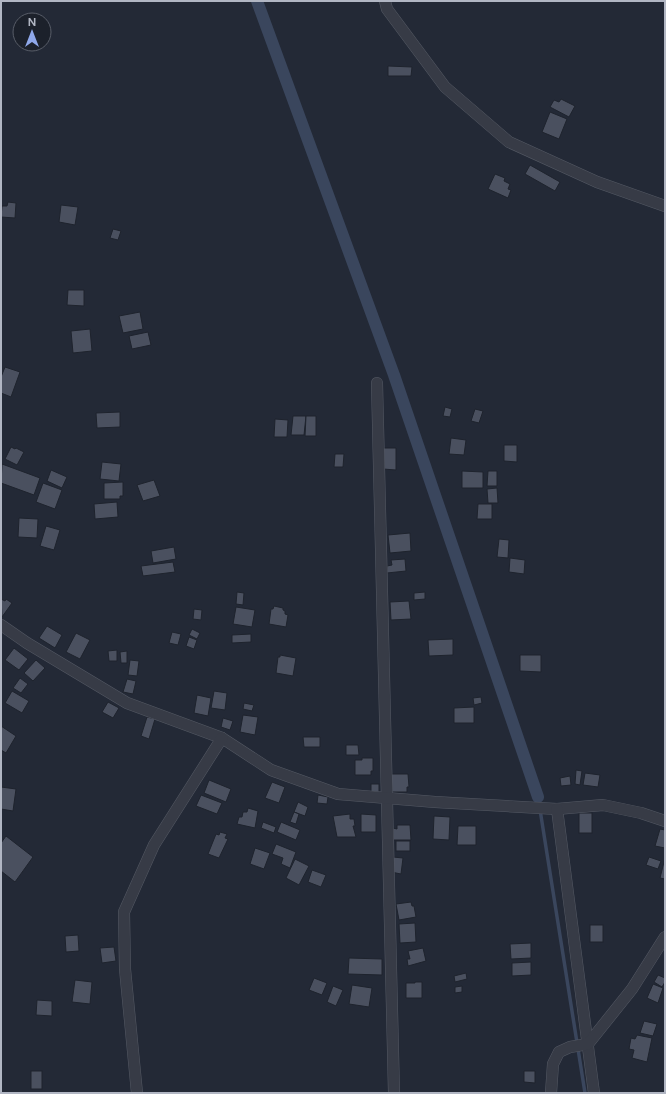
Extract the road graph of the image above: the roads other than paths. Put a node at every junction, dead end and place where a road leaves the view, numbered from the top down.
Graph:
1 (385, 1) edge
2 (665, 206) edge
3 (377, 383) dead end
4 (1, 625) edge
5 (222, 738) junction
6 (387, 799) junction
7 (557, 809) junction
8 (665, 821) edge
9 (665, 937) edge
10 (581, 1045) junction
11 (137, 1093) edge
12 (394, 1093) edge
13 (551, 1093) edge
14 (594, 1093) edge

1 - 2 street
3 - 6 street
4 - 5 street
5 - 6 street
5 - 11 street
6 - 7 street
6 - 12 street
7 - 8 street
7 - 10 street
9 - 10 street
10 - 13 street
10 - 14 street

